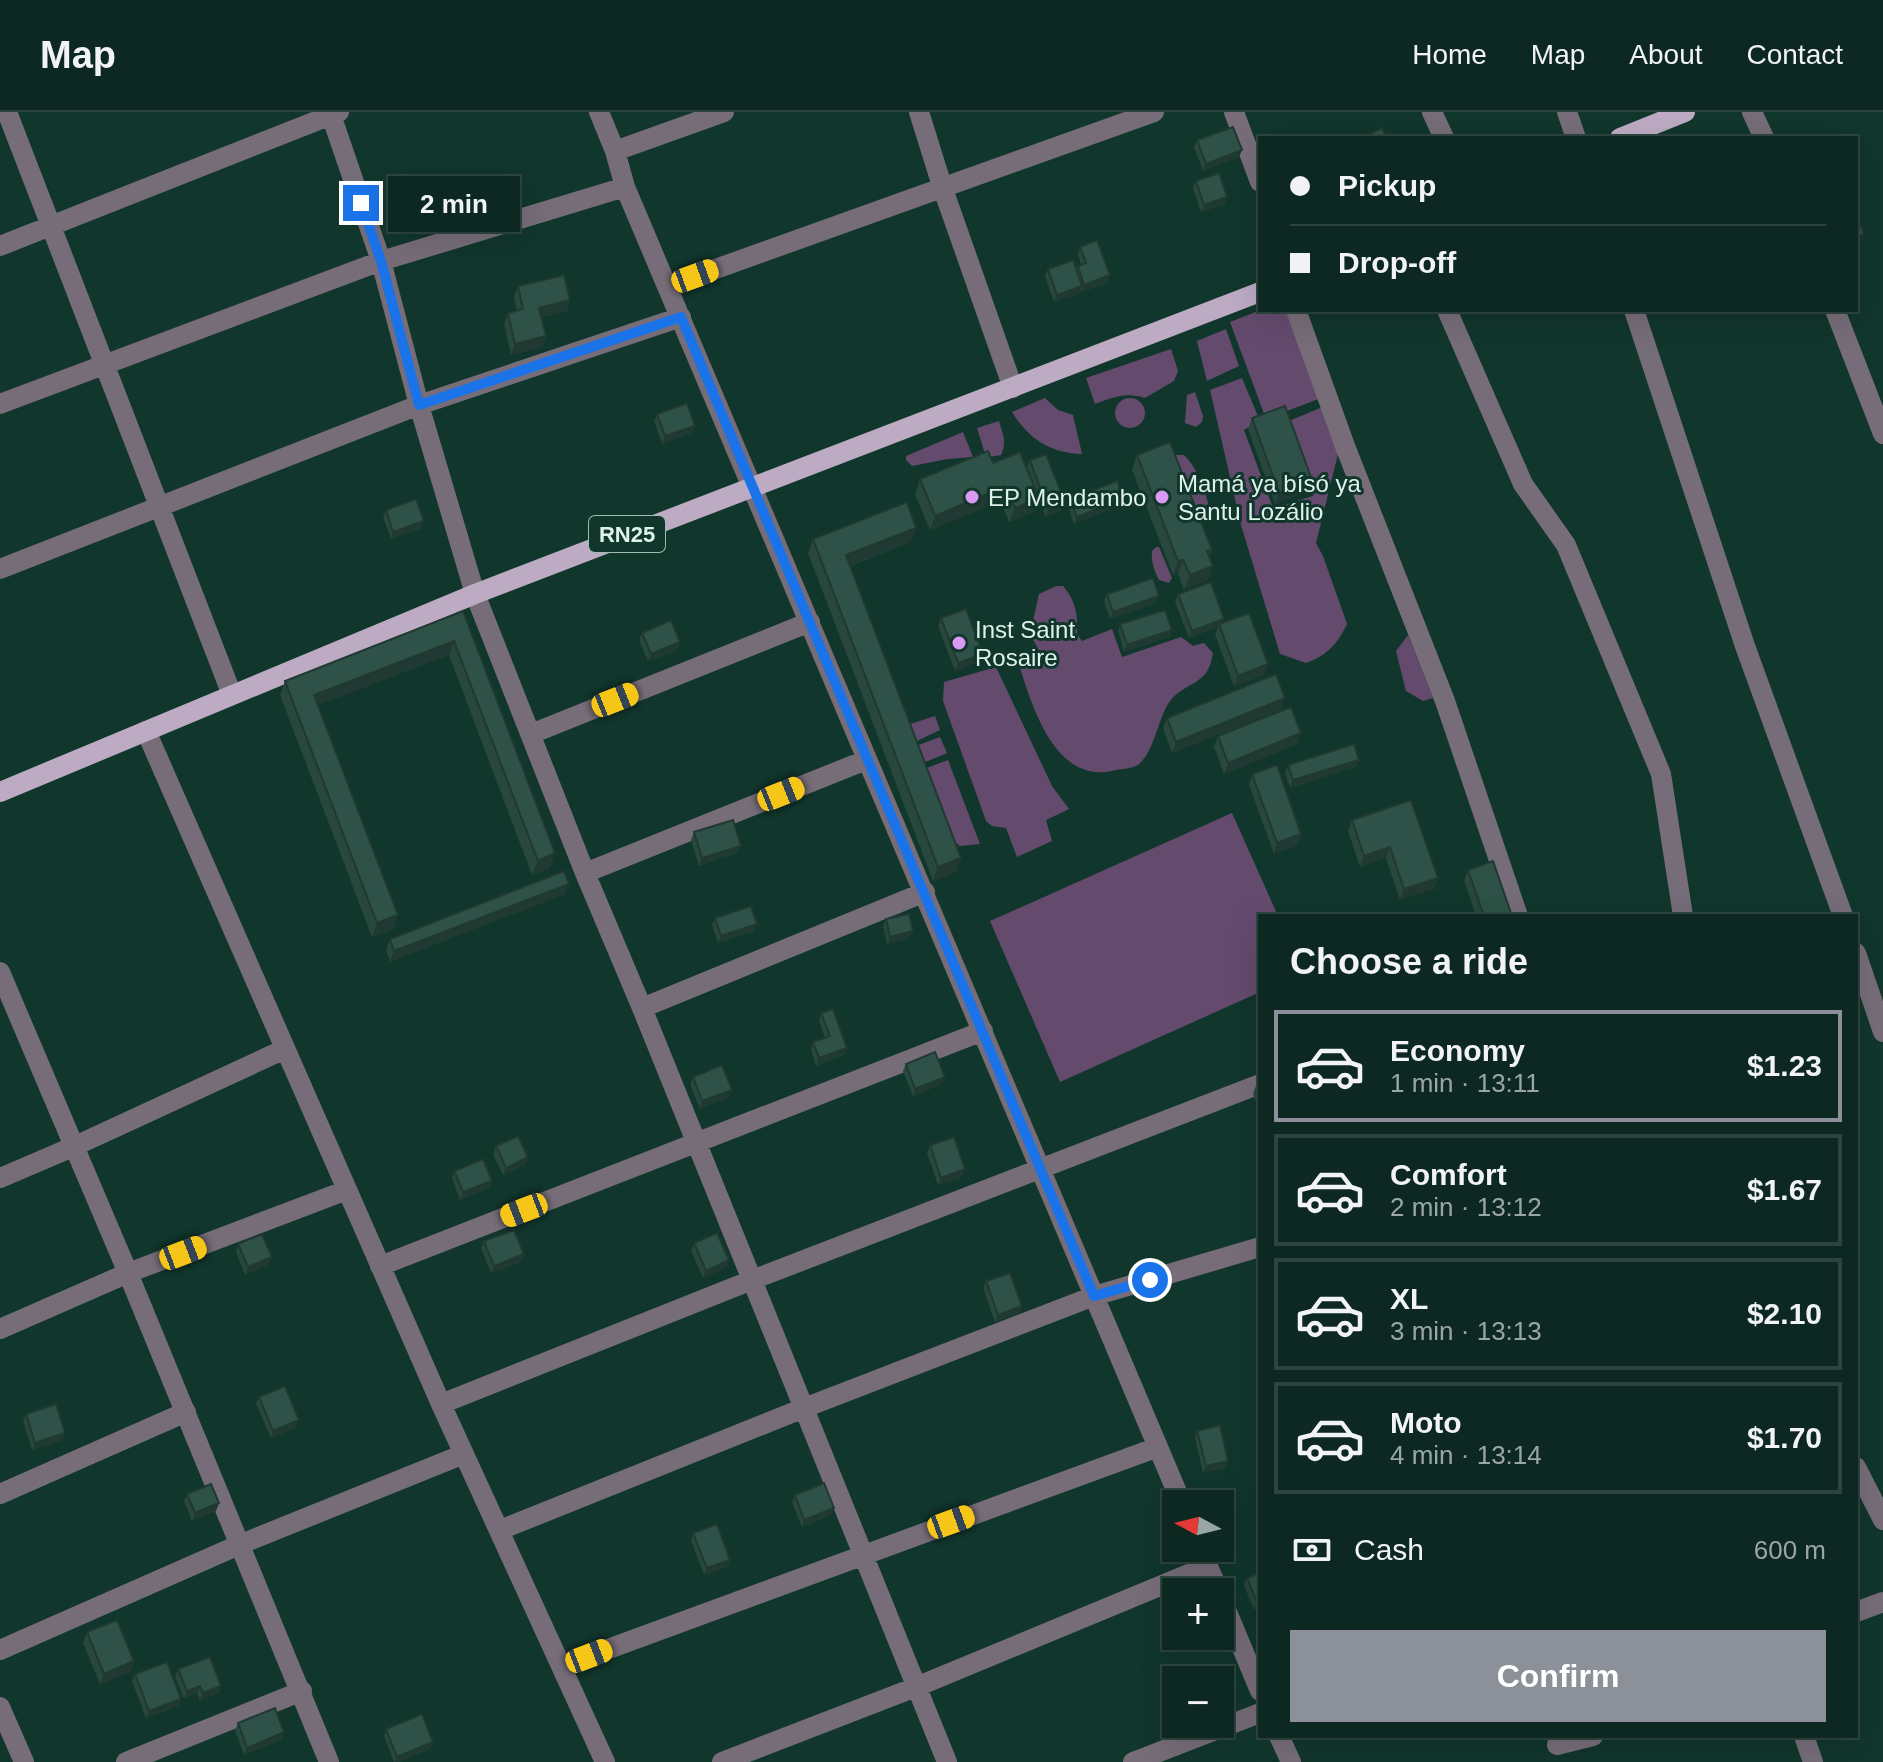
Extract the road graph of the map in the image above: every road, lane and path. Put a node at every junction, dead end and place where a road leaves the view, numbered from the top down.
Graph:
1 (7, 112) edge
2 (599, 112) edge
3 (724, 112) edge
4 (919, 112) edge
5 (1154, 112) edge
6 (1234, 112) edge
7 (1432, 112) edge
8 (1567, 112) edge
9 (1685, 112) edge
10 (1752, 112) edge
11 (333, 113) edge
12 (1443, 136) edge
13 (1575, 136) edge
14 (1625, 136) edge
15 (1763, 136) edge
16 (615, 151) junction
17 (1258, 177) edge
18 (625, 187) junction
19 (943, 189) junction
20 (51, 226) junction
21 (0, 246) edge
22 (381, 261) junction
23 (668, 286) junction
24 (1258, 293) edge
25 (1297, 312) edge
26 (1448, 312) edge
27 (1635, 312) edge
28 (1836, 312) edge
29 (681, 317) junction
30 (104, 365) junction
31 (1013, 388) junction
32 (0, 404) edge
33 (419, 405) junction
34 (1883, 434) edge
35 (752, 486) junction
36 (159, 507) junction
37 (0, 569) edge
38 (475, 594) junction
39 (810, 622) junction
40 (232, 695) junction
41 (146, 731) junction
42 (531, 734) junction
43 (866, 760) junction
44 (0, 792) edge
45 (585, 873) junction
46 (925, 892) junction
47 (1517, 914) edge
48 (1683, 914) edge
49 (1842, 914) edge
50 (1858, 959) edge
51 (0, 972) edge
52 (642, 1008) junction
53 (983, 1031) junction
54 (1883, 1032) edge
55 (285, 1049) junction
56 (1258, 1085) edge
57 (697, 1143) junction
58 (75, 1146) junction
59 (1041, 1169) junction
60 (0, 1178) edge
61 (347, 1190) junction
62 (1258, 1248) edge
63 (380, 1266) junction
64 (128, 1273) junction
65 (752, 1280) junction
66 (1094, 1296) junction
67 (0, 1329) edge
68 (441, 1404) junction
69 (804, 1408) junction
70 (186, 1412) junction
71 (1158, 1447) junction
72 (464, 1454) junction
73 (1858, 1471) edge
74 (1176, 1490) edge
75 (0, 1494) edge
76 (1883, 1520) edge
77 (500, 1530) junction
78 (241, 1544) junction
79 (862, 1554) junction
80 (1193, 1562) edge
81 (1883, 1602) edge
82 (1858, 1611) edge
83 (1234, 1629) edge
84 (0, 1650) edge
85 (562, 1666) junction
86 (1258, 1686) edge
87 (916, 1687) junction
88 (302, 1691) junction
89 (0, 1707) edge
90 (1258, 1714) edge
91 (1280, 1738) edge
92 (1587, 1738) edge
93 (1805, 1738) edge
94 (1557, 1748) edge
95 (24, 1762) edge
96 (126, 1762) edge
97 (329, 1762) edge
98 (605, 1762) edge
99 (722, 1762) edge
100 (947, 1762) edge
101 (1133, 1762) edge
102 (1291, 1762) edge
103 (1813, 1762) edge

1 - 20 street
2 - 16 street
3 - 16 street
4 - 19 street
5 - 19 street
6 - 17 street
7 - 12 street
8 - 13 street
9 - 14 main road
10 - 15 street
11 - 20 street
11 - 22 street
16 - 18 street
18 - 22 street
18 - 23 street
19 - 23 street
19 - 31 street
20 - 21 street
20 - 30 street
22 - 30 street
22 - 33 street
23 - 29 street
24 - 31 main road, RN25
25 - 47 street
26 - 48 street
27 - 49 street
28 - 34 street
29 - 33 street
29 - 35 street
30 - 32 street
30 - 36 street
31 - 35 main road, RN25
33 - 36 street
33 - 38 street
35 - 38 main road, RN25
35 - 39 street
36 - 37 street
36 - 40 street
38 - 40 main road, RN25
38 - 42 street
39 - 42 street
39 - 43 street
40 - 41 main road, RN25
41 - 44 main road, RN25
41 - 55 street
42 - 45 street
43 - 45 street
43 - 46 street
45 - 52 street
46 - 52 street
46 - 53 street
50 - 54 street
51 - 58 street
52 - 57 street
53 - 57 street
53 - 59 street
55 - 58 street
55 - 61 street
56 - 59 street
57 - 63 street
57 - 65 street
58 - 60 street
58 - 64 street
59 - 65 street
59 - 66 street
61 - 63 street
61 - 64 street
62 - 66 street
63 - 68 street
64 - 67 street
64 - 70 street
65 - 68 street
65 - 69 street
66 - 69 street
66 - 71 street
68 - 72 street
69 - 77 street
69 - 79 street
70 - 75 street
70 - 78 street
71 - 74 street
71 - 79 street
72 - 77 street
72 - 78 street
73 - 76 street
77 - 85 street
78 - 84 street
78 - 88 street
79 - 85 street
79 - 87 street
80 - 87 street
81 - 82 street
83 - 86 street
85 - 98 street
87 - 99 street
87 - 100 street
88 - 96 street
88 - 97 street
89 - 95 street
90 - 101 street
91 - 102 street
92 - 94 street
93 - 103 street

